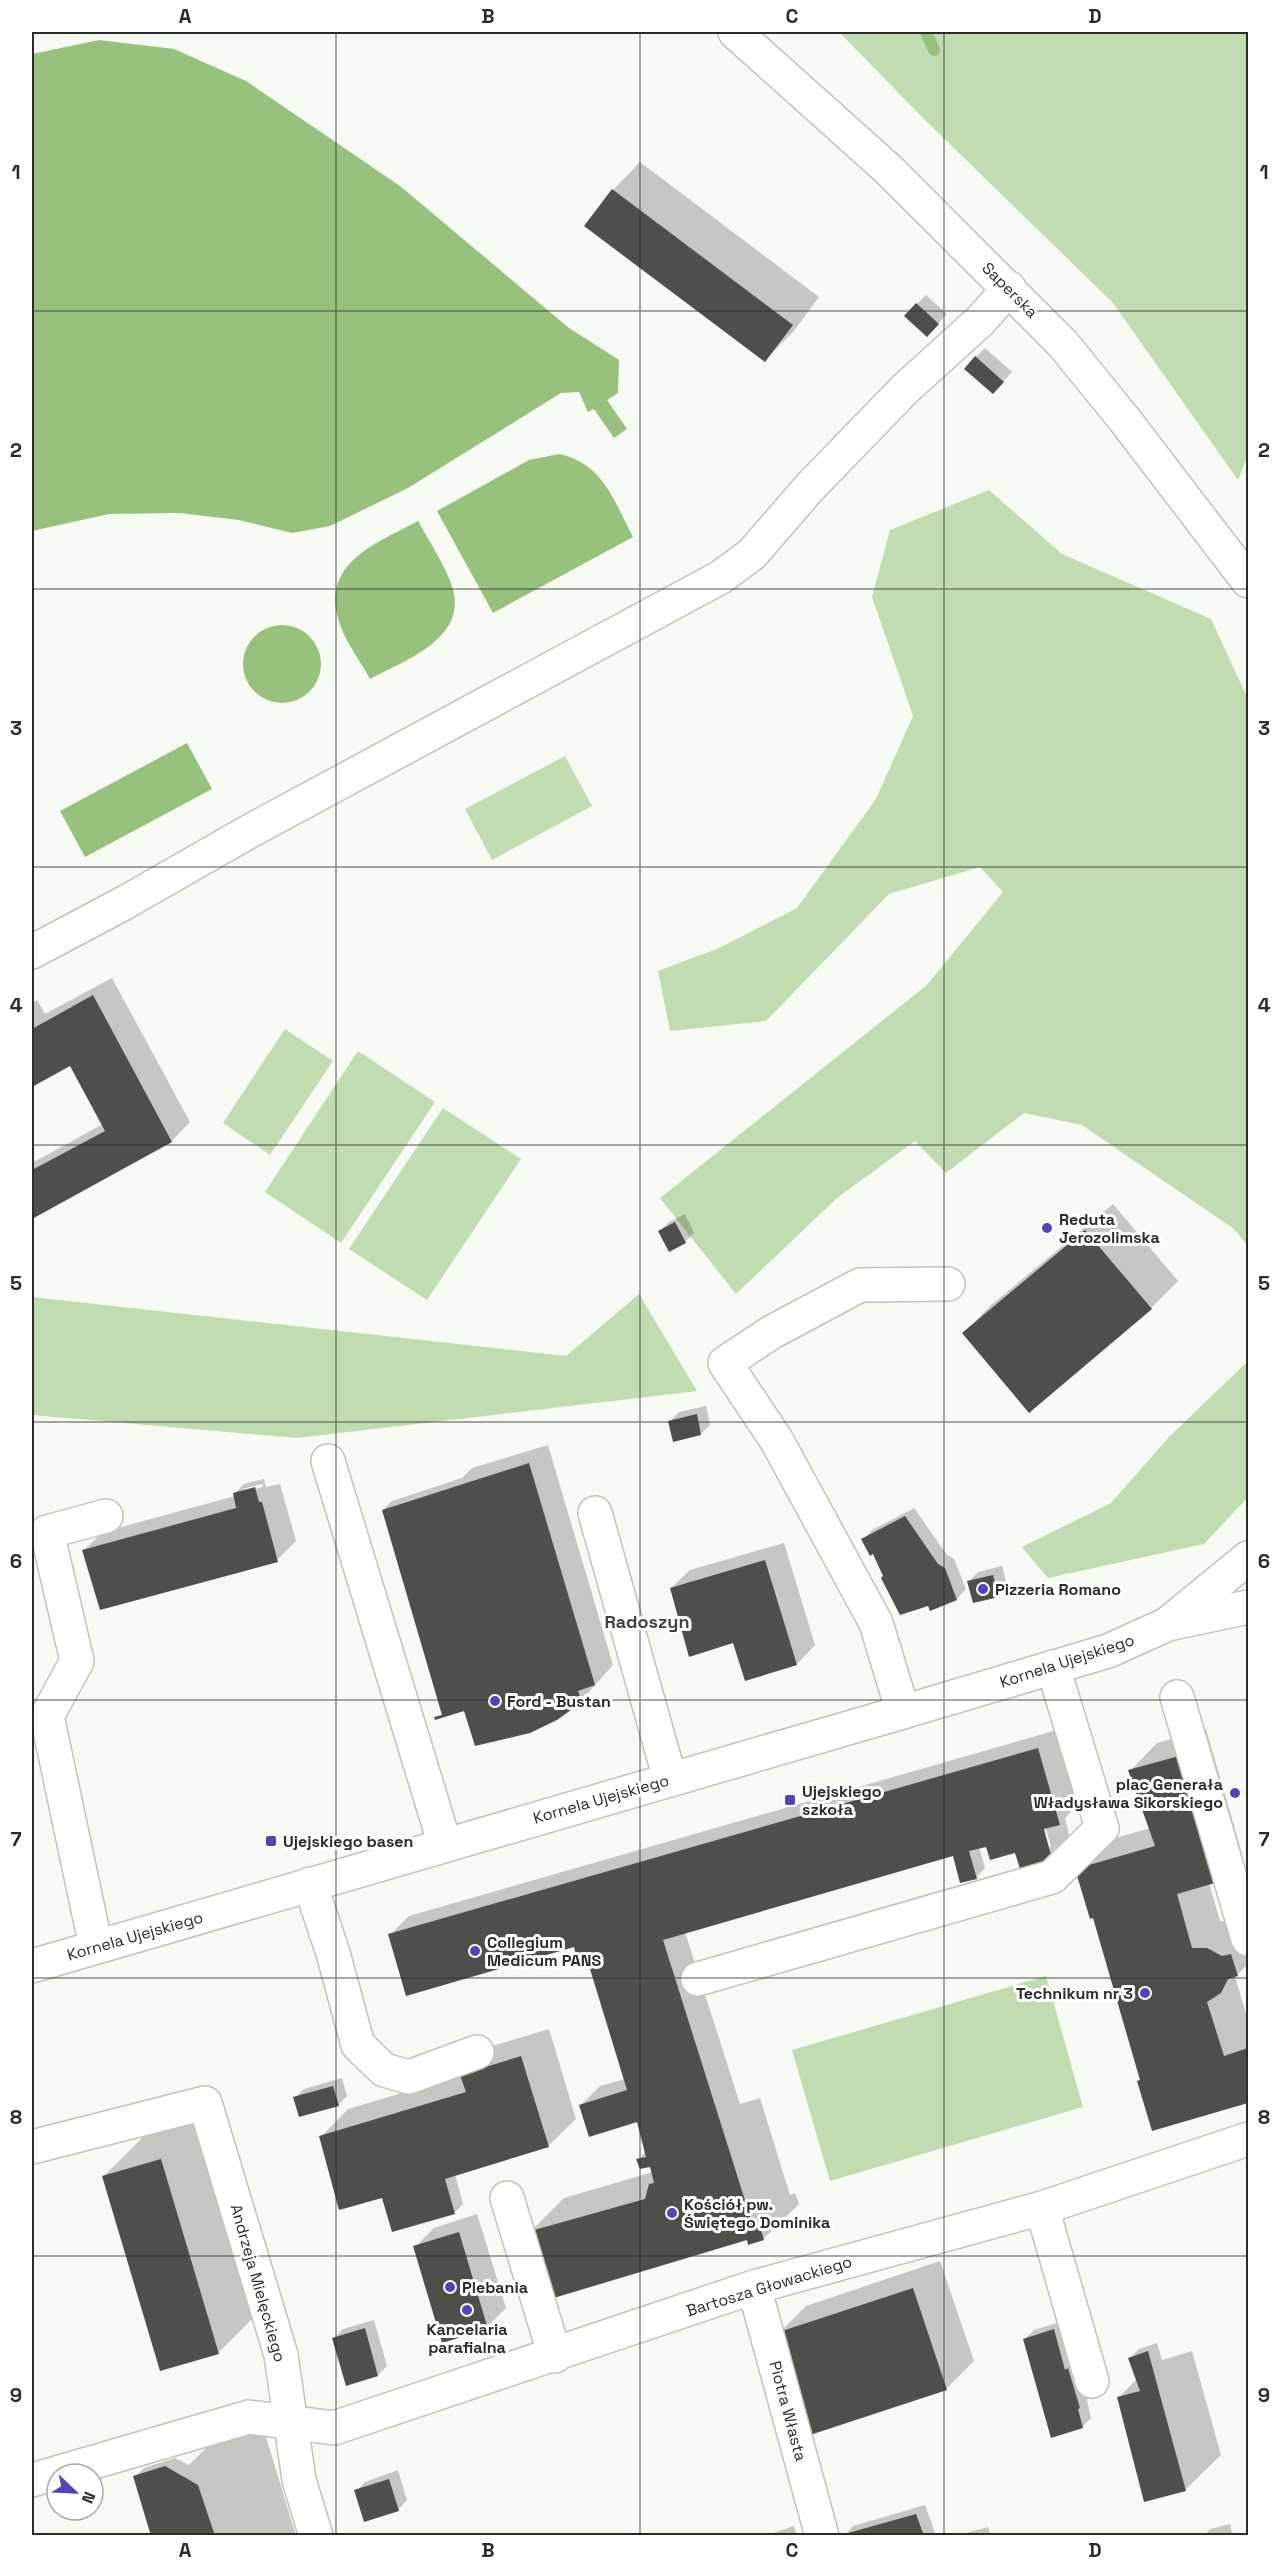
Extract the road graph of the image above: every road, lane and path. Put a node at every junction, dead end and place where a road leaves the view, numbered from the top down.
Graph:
1 (735, 32) edge
2 (1009, 288) junction
3 (1245, 565) edge
4 (32, 952) edge
5 (948, 1284) dead end
6 (328, 1461) dead end
7 (595, 1513) dead end
8 (106, 1516) dead end
9 (1248, 1558) edge
10 (1248, 1607) edge
11 (1168, 1624) junction
12 (1053, 1667) junction
13 (1177, 1697) dead end
14 (903, 1712) junction
15 (670, 1779) junction
16 (445, 1845) junction
17 (310, 1884) junction
18 (1248, 1939) edge
19 (96, 1947) junction
20 (32, 1966) edge
21 (698, 1979) dead end
22 (477, 2052) dead end
23 (1248, 2139) edge
24 (32, 2146) edge
25 (507, 2198) dead end
26 (1042, 2208) junction
27 (754, 2287) junction
28 (555, 2356) junction
29 (1092, 2381) dead end
30 (291, 2422) junction
31 (32, 2480) edge
32 (316, 2535) edge
33 (822, 2535) edge

1 - 2 street, Saperska
2 - 3 street, Saperska
2 - 4 street
5 - 14 street
6 - 16 street
7 - 15 street
8 - 19 street
9 - 11 street, Kornela Ujejskiego
10 - 11 street, Kornela Ujejskiego
11 - 12 street, Kornela Ujejskiego
12 - 14 street, Kornela Ujejskiego
12 - 21 street
13 - 18 street
14 - 15 street, Kornela Ujejskiego
15 - 16 street, Kornela Ujejskiego
16 - 17 street, Kornela Ujejskiego
17 - 19 street, Kornela Ujejskiego
17 - 22 street
19 - 20 street, Kornela Ujejskiego
23 - 26 street, Bartosza Głowackiego
24 - 30 street, Andrzeja Mielęckiego
25 - 28 street
26 - 27 street, Bartosza Głowackiego
26 - 29 street
27 - 28 street, Bartosza Głowackiego
27 - 33 street, Piotra Własta
28 - 30 street, Bartosza Głowackiego
30 - 31 street, Bartosza Głowackiego
30 - 32 street, Andrzeja Mielęckiego

